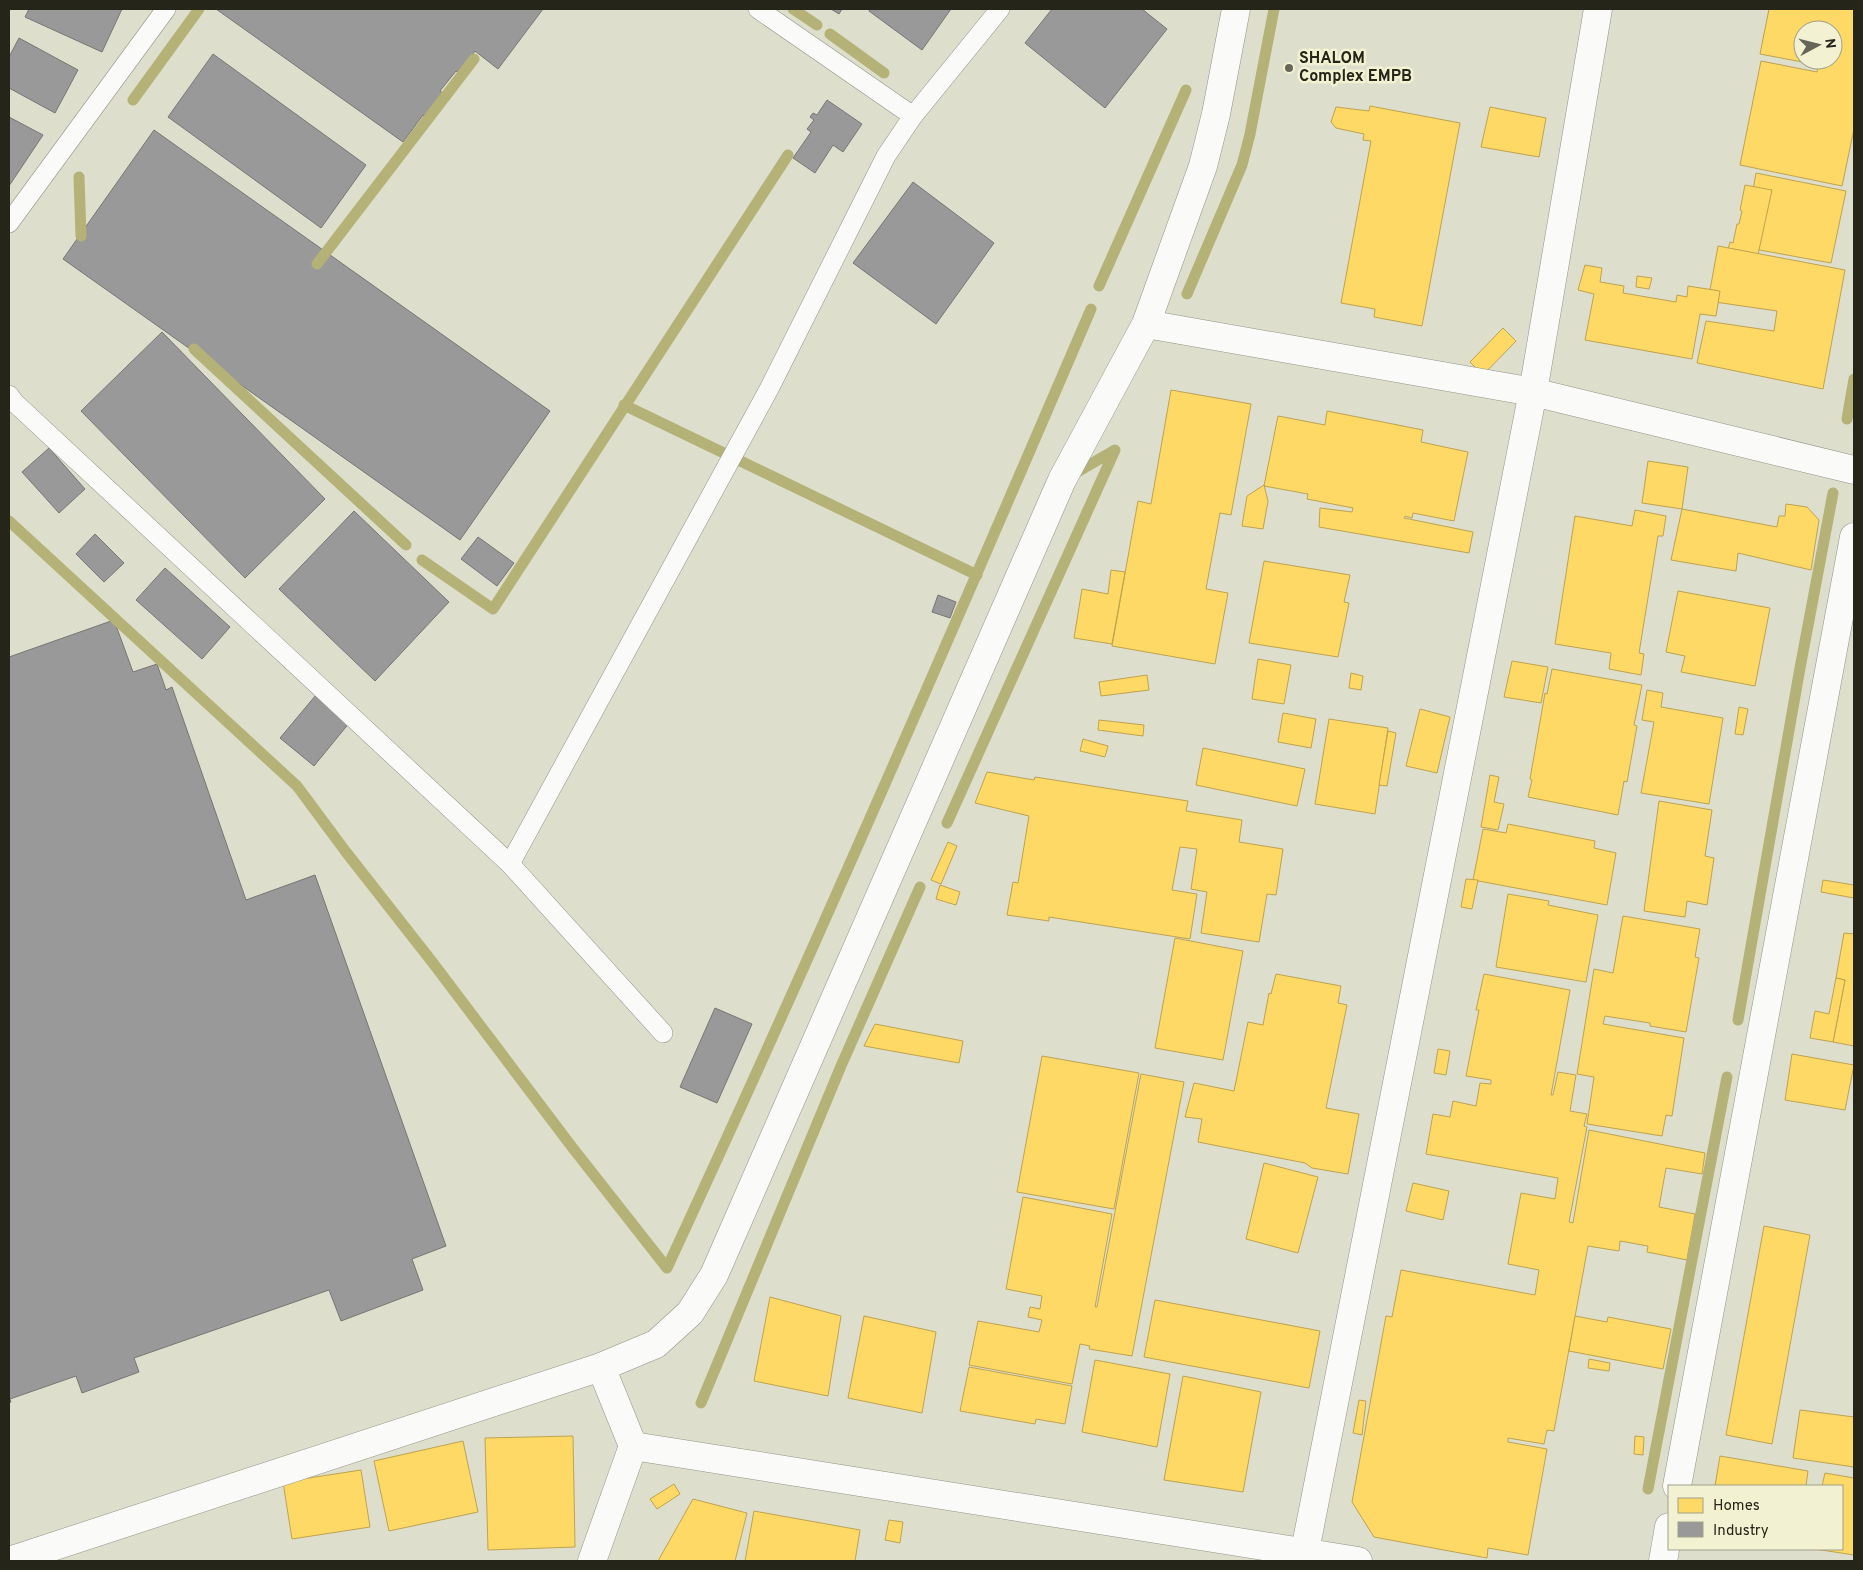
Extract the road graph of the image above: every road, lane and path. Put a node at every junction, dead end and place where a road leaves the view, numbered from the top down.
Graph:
1 (166, 9) edge
2 (758, 9) edge
3 (1000, 9) edge
4 (1236, 9) edge
5 (1598, 9) edge
6 (913, 116) junction
7 (9, 223) edge
8 (1146, 324) junction
9 (1533, 392) junction
10 (10, 401) edge
11 (1854, 470) edge
12 (1854, 537) edge
13 (510, 864) junction
14 (663, 1033) dead end
15 (601, 1367) junction
16 (633, 1446) junction
17 (1677, 1485) edge
18 (1668, 1533) edge
19 (1304, 1557) edge
20 (9, 1561) edge
21 (592, 1561) edge
22 (1358, 1561) edge
23 (1663, 1561) edge

1 - 7 lane
2 - 6 lane
3 - 6 lane
4 - 8 street
5 - 9 street
6 - 13 lane
8 - 9 street
8 - 15 street
9 - 11 street
9 - 19 street
10 - 13 lane
12 - 17 street
13 - 14 lane
15 - 16 street
15 - 20 street
16 - 19 street
16 - 21 street
18 - 23 street
19 - 22 street

